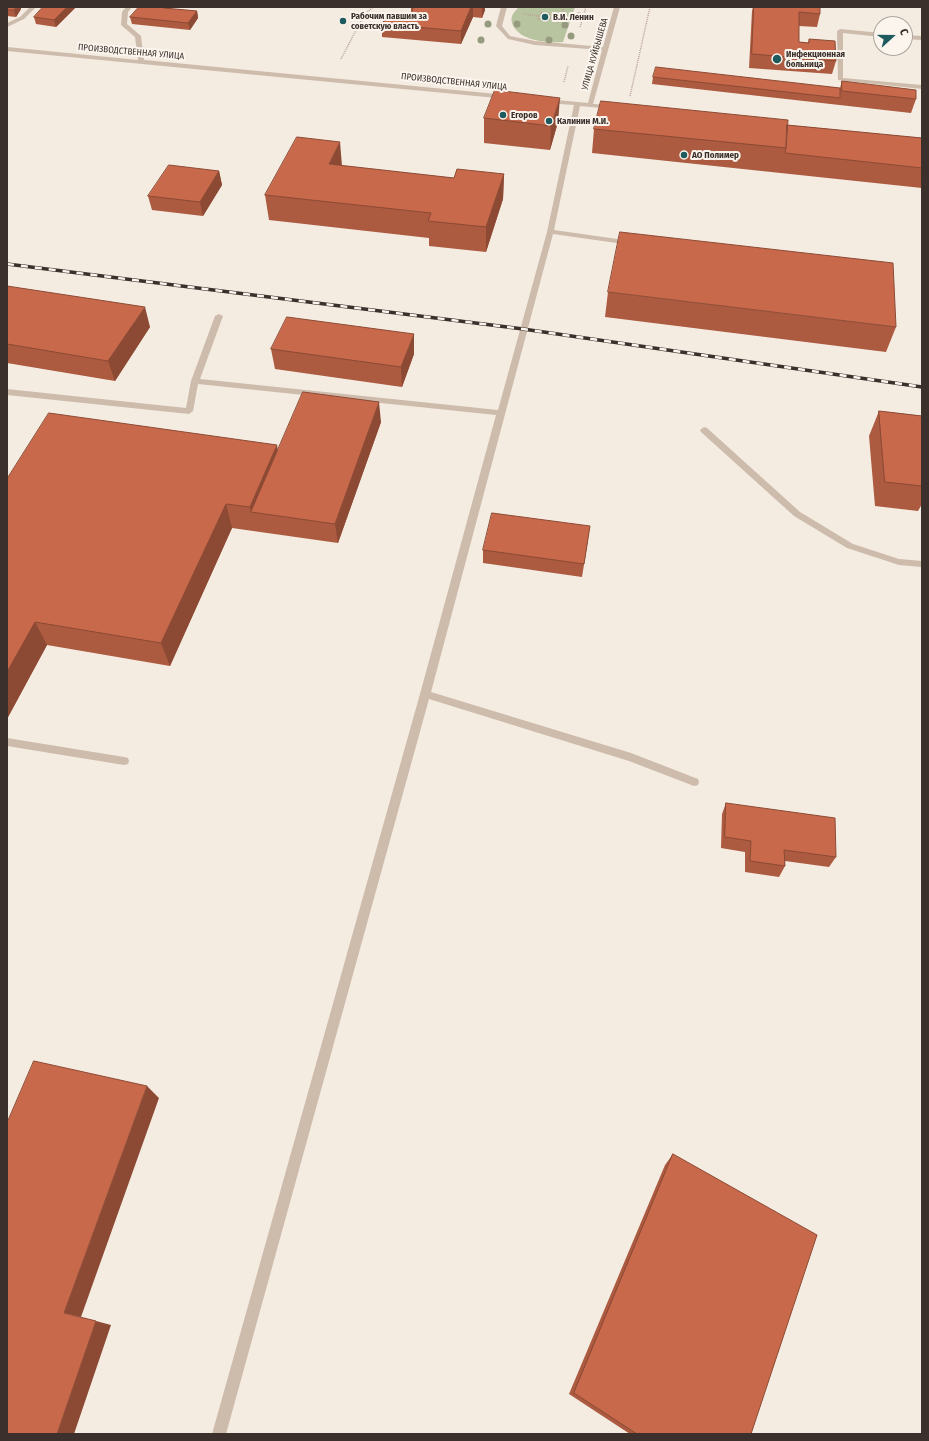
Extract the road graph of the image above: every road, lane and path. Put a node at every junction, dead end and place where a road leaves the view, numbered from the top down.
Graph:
1 (33, 7) edge
2 (129, 7) edge
3 (372, 7) edge
4 (504, 7) edge
5 (617, 7) edge
6 (650, 7) edge
7 (550, 18) junction
8 (583, 20) dead end
9 (8, 25) edge
10 (873, 34) edge
11 (7, 49) edge
12 (605, 50) junction
13 (141, 62) junction
14 (331, 79) junction
15 (922, 87) edge
16 (512, 97) edge
17 (543, 100) edge
18 (577, 104) junction
19 (590, 105) junction
20 (628, 109) joint
21 (550, 232) junction
22 (636, 243) edge
23 (219, 316) dead end
24 (195, 381) junction
25 (7, 392) edge
26 (500, 413) junction
27 (704, 430) dead end
28 (922, 564) edge
29 (425, 694) junction
30 (7, 742) edge
31 (124, 761) dead end
32 (694, 782) dead end
33 (219, 1434) edge

1 - 9 street
2 - 13 street
3 - 14 path
4 - 12 street
5 - 12 street, УЛИЦА КУЙБЫШЕВА
6 - 20 path
7 - 7 path
7 - 8 path
10 - 15 street
11 - 13 street, ПРОИЗВОДСТВЕННАЯ УЛИЦА
12 - 19 street, УЛИЦА КУЙБЫШЕВА
13 - 14 street, ПРОИЗВОДСТВЕННАЯ УЛИЦА
14 - 16 street, ПРОИЗВОДСТВЕННАЯ УЛИЦА
17 - 18 street
18 - 19 street
18 - 21 street
19 - 20 street
21 - 22 street
21 - 26 street
23 - 24 street
24 - 25 street
24 - 26 street
26 - 29 street
27 - 28 street
29 - 32 street
29 - 33 street
30 - 31 street

